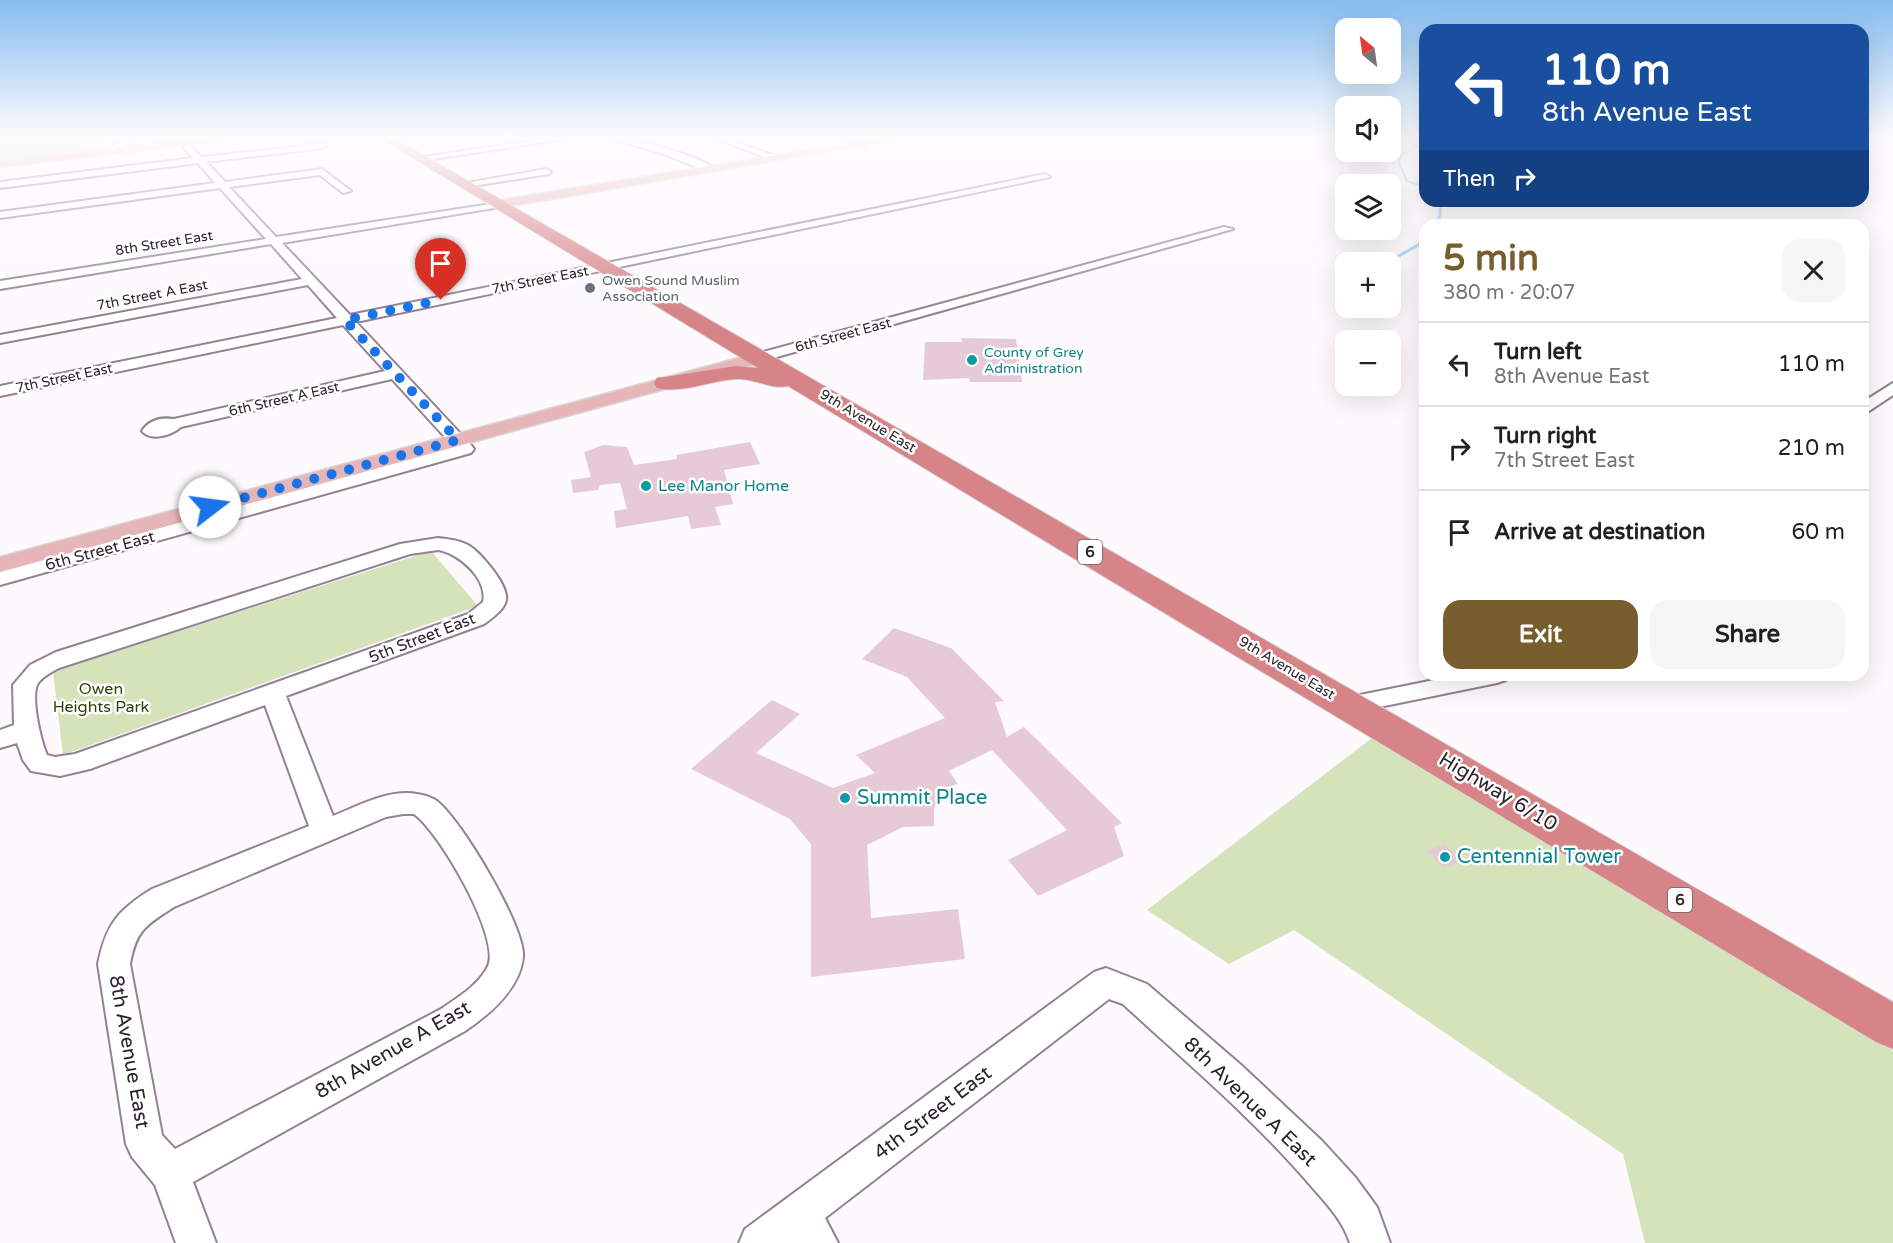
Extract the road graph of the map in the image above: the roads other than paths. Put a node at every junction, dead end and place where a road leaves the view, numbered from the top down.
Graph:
1 (139, 196) edge
2 (230, 196) edge
3 (486, 196) edge
4 (548, 196) edge
5 (953, 196) edge
6 (500, 204) junction
7 (0, 215) edge
8 (1228, 229) dead end
9 (273, 241) junction
10 (608, 267) junction
11 (309, 281) junction
12 (0, 285) edge
13 (345, 320) junction
14 (0, 339) edge
15 (761, 357) junction
16 (394, 374) junction
17 (665, 383) junction
18 (1893, 388) edge
19 (0, 391) edge
20 (830, 399) junction
21 (1869, 406) edge
22 (174, 424) dead end
23 (458, 440) junction
24 (0, 565) edge
25 (0, 579) edge
26 (1468, 681) edge
27 (273, 694) junction
28 (1350, 705) junction
29 (27, 730) junction
30 (0, 739) edge
31 (325, 831) junction
32 (1106, 982) joint
33 (1893, 1027) edge
34 (170, 1173) junction
35 (809, 1228) edge
36 (196, 1243) edge
37 (759, 1243) edge
38 (1370, 1243) edge

1 - 7 street
2 - 9 street
3 - 6 highway, 9th Avenue East / 6
4 - 6 main road, 8th Street East
5 - 10 street, 7th Street East
6 - 9 street, 8th Street East
6 - 10 highway, 9th Avenue East / 6
8 - 15 street, 6th Street East
9 - 11 street
9 - 12 street, 8th Street East
10 - 13 street, 7th Street East
10 - 15 highway, 9th Avenue East / 6
11 - 13 street
11 - 14 street, 7th Street A East
13 - 16 street
13 - 19 street, 7th Street East
15 - 17 main road, 6th Street East
15 - 20 highway, 9th Avenue East / 6
16 - 22 street, 6th Street A East
16 - 23 street
17 - 20 highway
17 - 23 main road, 6th Street East
18 - 21 street
20 - 28 highway, 9th Avenue East / 6
23 - 24 main road, 6th Street East
23 - 25 street, 6th Street East
26 - 28 street
27 - 29 street, 5th Street East
27 - 29 street, 5th Street East
27 - 31 street
28 - 33 highway, Highway 6/10 / 6
29 - 30 street
31 - 34 street, 8th Avenue East
31 - 34 street, 8th Avenue A East
32 - 35 street, 4th Street East
32 - 38 street, 8th Avenue A East
34 - 36 street, 8th Avenue East
35 - 37 street, 4th Street East

